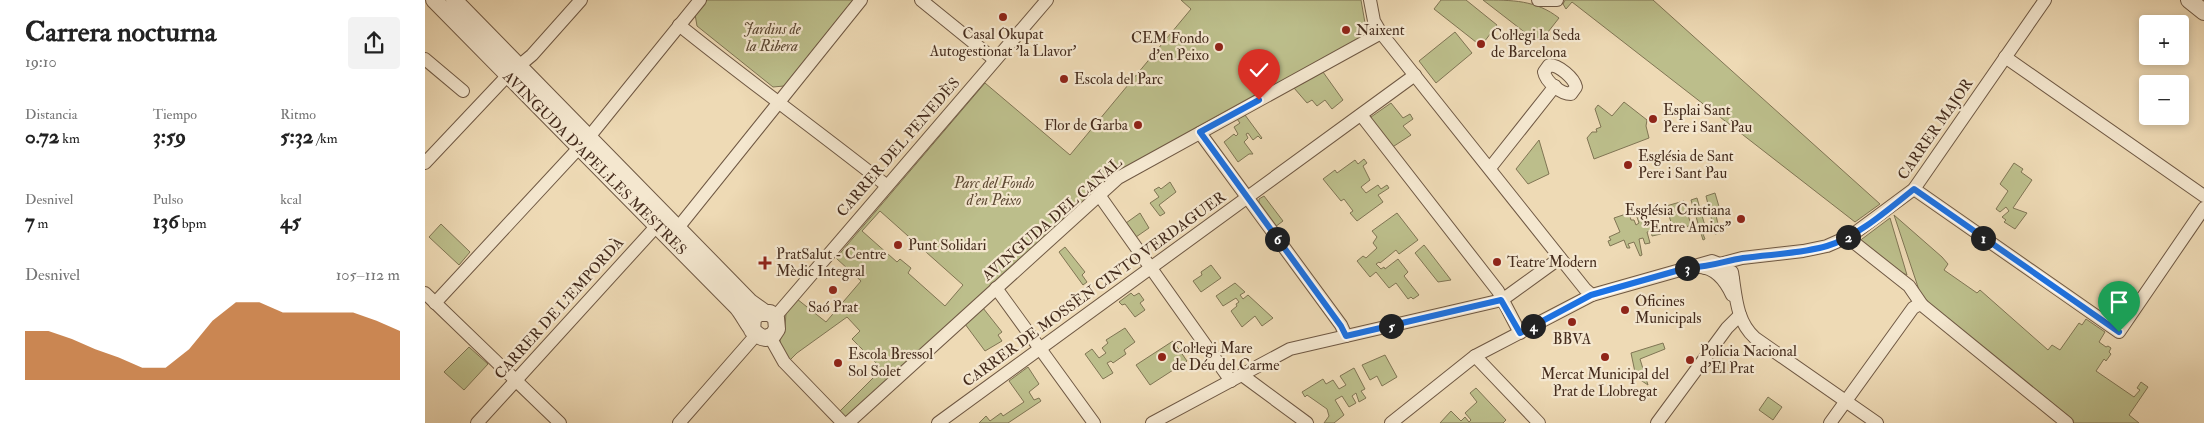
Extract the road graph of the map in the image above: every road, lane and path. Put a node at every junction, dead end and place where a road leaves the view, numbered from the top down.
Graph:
1 (434, 0) edge
2 (454, 0) edge
3 (581, 0) edge
4 (700, 0) edge
5 (861, 0) edge
6 (921, 0) edge
7 (1047, 0) edge
8 (1370, 0) edge
9 (1538, 0) edge
10 (1557, 0) edge
11 (2045, 0) edge
12 (2189, 0) edge
13 (2204, 12) edge
14 (679, 25) junction
15 (1381, 33) junction
16 (2005, 57) junction
17 (425, 59) edge
18 (995, 60) junction
19 (514, 71) junction
20 (1415, 75) junction
21 (1555, 86) dead end
22 (463, 91) dead end
23 (777, 102) junction
24 (1361, 115) junction
25 (1200, 132) junction
26 (584, 142) junction
27 (425, 163) edge
28 (1491, 168) junction
29 (886, 185) junction
30 (1914, 189) junction
31 (1099, 195) junction
32 (2204, 196) edge
33 (1247, 198) junction
34 (2204, 208) edge
35 (661, 221) junction
36 (673, 233) junction
37 (1849, 236) junction
38 (1559, 255) junction
39 (1738, 259) junction
40 (1720, 263) junction
41 (1690, 267) junction
42 (1151, 268) junction
43 (1705, 268) junction
44 (1733, 279) junction
45 (996, 288) junction
46 (425, 292) edge
47 (1591, 295) junction
48 (1501, 300) junction
49 (435, 303) junction
50 (1920, 305) junction
51 (1738, 309) junction
52 (770, 314) junction
53 (1520, 333) junction
54 (759, 334) junction
55 (1346, 336) junction
56 (1040, 348) junction
57 (1475, 356) junction
58 (1236, 378) junction
59 (515, 380) junction
60 (1846, 401) junction
61 (2053, 418) edge
62 (477, 423) edge
63 (560, 423) edge
64 (679, 423) edge
65 (843, 423) edge
66 (938, 423) edge
67 (1094, 423) edge
68 (1152, 423) edge
69 (1307, 423) edge
70 (1391, 423) edge
71 (1539, 423) edge
72 (1657, 423) edge
73 (1830, 423) edge
74 (1877, 423) edge
75 (2067, 423) edge

1 - 19 street, AVINGUDA D'APEL·LES MESTRES
2 - 19 street, AVINGUDA D'APEL·LES MESTRES
3 - 19 street
4 - 14 street
5 - 23 street
6 - 18 street
7 - 18 street, CARRER DEL PENEDÈS
8 - 15 street
9 - 10 street
11 - 16 street, CARRER MAJOR
12 - 13 street
14 - 23 street
14 - 26 street
15 - 20 street
15 - 25 street, AVINGUDA DEL CANAL
16 - 30 street, CARRER MAJOR
16 - 32 street
17 - 22 street
18 - 29 street, CARRER DEL PENEDÈS
19 - 26 street, AVINGUDA D'APEL·LES MESTRES
19 - 27 street
20 - 24 street, CARRER DE MOSSÈN CINTO VERDAGUER
20 - 28 street
21 - 28 street
23 - 29 street
23 - 36 street
24 - 33 street, CARRER DE MOSSÈN CINTO VERDAGUER
24 - 48 street
25 - 31 street, AVINGUDA DEL CANAL
25 - 33 street
26 - 35 street, AVINGUDA D'APEL·LES MESTRES
26 - 49 street
28 - 38 street
29 - 52 street, CARRER DEL PENEDÈS
30 - 34 street
30 - 37 street, CARRER MAJOR
31 - 42 street
31 - 45 street, AVINGUDA DEL CANAL
33 - 42 street, CARRER DE MOSSÈN CINTO VERDAGUER
33 - 55 street
35 - 36 street, AVINGUDA D'APEL·LES MESTRES
35 - 59 street, CARRER DE L'EMPORDÀ
36 - 52 street, AVINGUDA D'APEL·LES MESTRES
36 - 54 street, AVINGUDA D'APEL·LES MESTRES
37 - 39 street, CARRER MAJOR
37 - 50 street
38 - 47 street
38 - 48 street
39 - 40 street, CARRER MAJOR
39 - 44 street
40 - 41 street
40 - 43 street, CARRER MAJOR
40 - 44 street
41 - 43 street
41 - 47 street
42 - 56 street, CARRER DE MOSSÈN CINTO VERDAGUER
42 - 58 street
43 - 51 street
44 - 51 street
45 - 56 street
45 - 65 street, AVINGUDA DEL CANAL
46 - 49 street
47 - 53 street
48 - 53 street
48 - 55 street
49 - 59 street
50 - 60 street
50 - 61 street
51 - 60 street
51 - 72 street
52 - 54 street
52 - 54 street
53 - 57 street
54 - 64 street
54 - 65 street, AVINGUDA D'APEL·LES MESTRES
55 - 58 street
56 - 66 street, CARRER DE MOSSÈN CINTO VERDAGUER
56 - 67 street
57 - 70 street
57 - 71 street
58 - 68 street
58 - 69 street
59 - 62 street, CARRER DE L'EMPORDÀ
59 - 63 street
60 - 73 street
60 - 74 street
61 - 75 street

